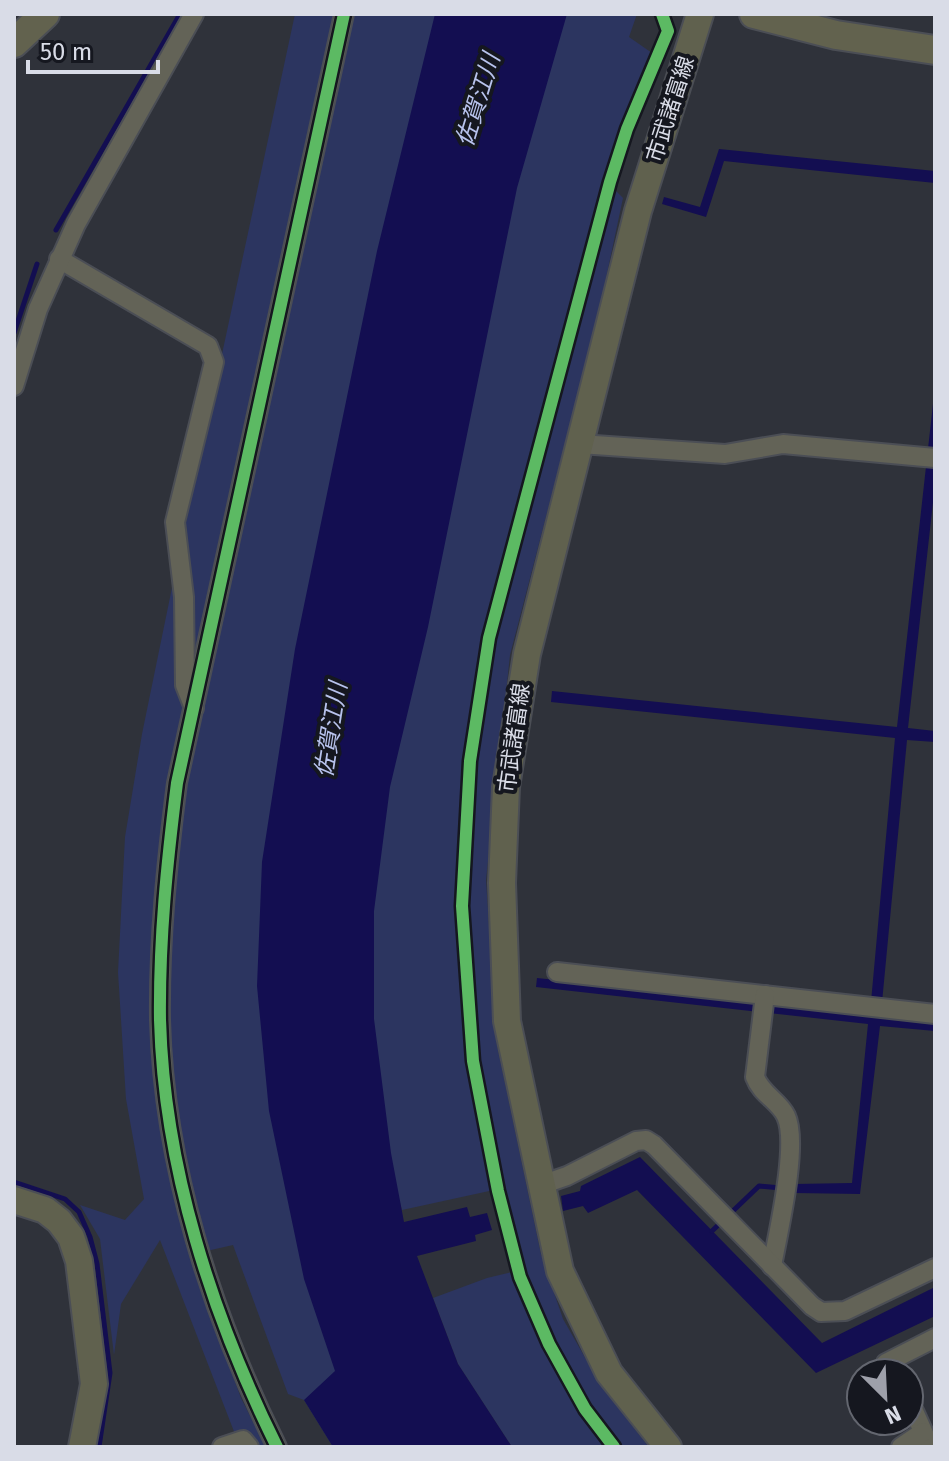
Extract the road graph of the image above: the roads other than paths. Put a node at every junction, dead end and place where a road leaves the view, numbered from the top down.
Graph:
1 (45, 14) edge
2 (194, 14) edge
3 (344, 14) edge
4 (700, 14) edge
5 (754, 14) edge
6 (14, 43) edge
7 (935, 50) edge
8 (59, 259) junction
9 (14, 386) edge
10 (580, 444) junction
11 (927, 457) edge
12 (194, 708) junction
13 (557, 972) dead end
14 (764, 1002) junction
15 (935, 1014) edge
16 (541, 1185) junction
17 (14, 1200) edge
18 (772, 1266) junction
19 (935, 1268) edge
20 (935, 1338) edge
21 (898, 1357) edge
22 (927, 1440) edge
23 (82, 1447) edge
24 (222, 1447) edge
25 (249, 1447) edge
26 (277, 1447) edge
27 (668, 1447) edge
28 (901, 1447) edge

1 - 6 main road
2 - 8 street
3 - 12 street
4 - 10 main road, 市武諸富線
5 - 7 main road
8 - 9 street
8 - 12 street
10 - 11 street
10 - 16 main road, 市武諸富線
12 - 26 street
13 - 14 street
14 - 15 street
14 - 18 street
16 - 18 street
16 - 27 main road, 市武諸富線
17 - 23 main road
18 - 19 street
20 - 21 street
22 - 28 street
24 - 25 street

